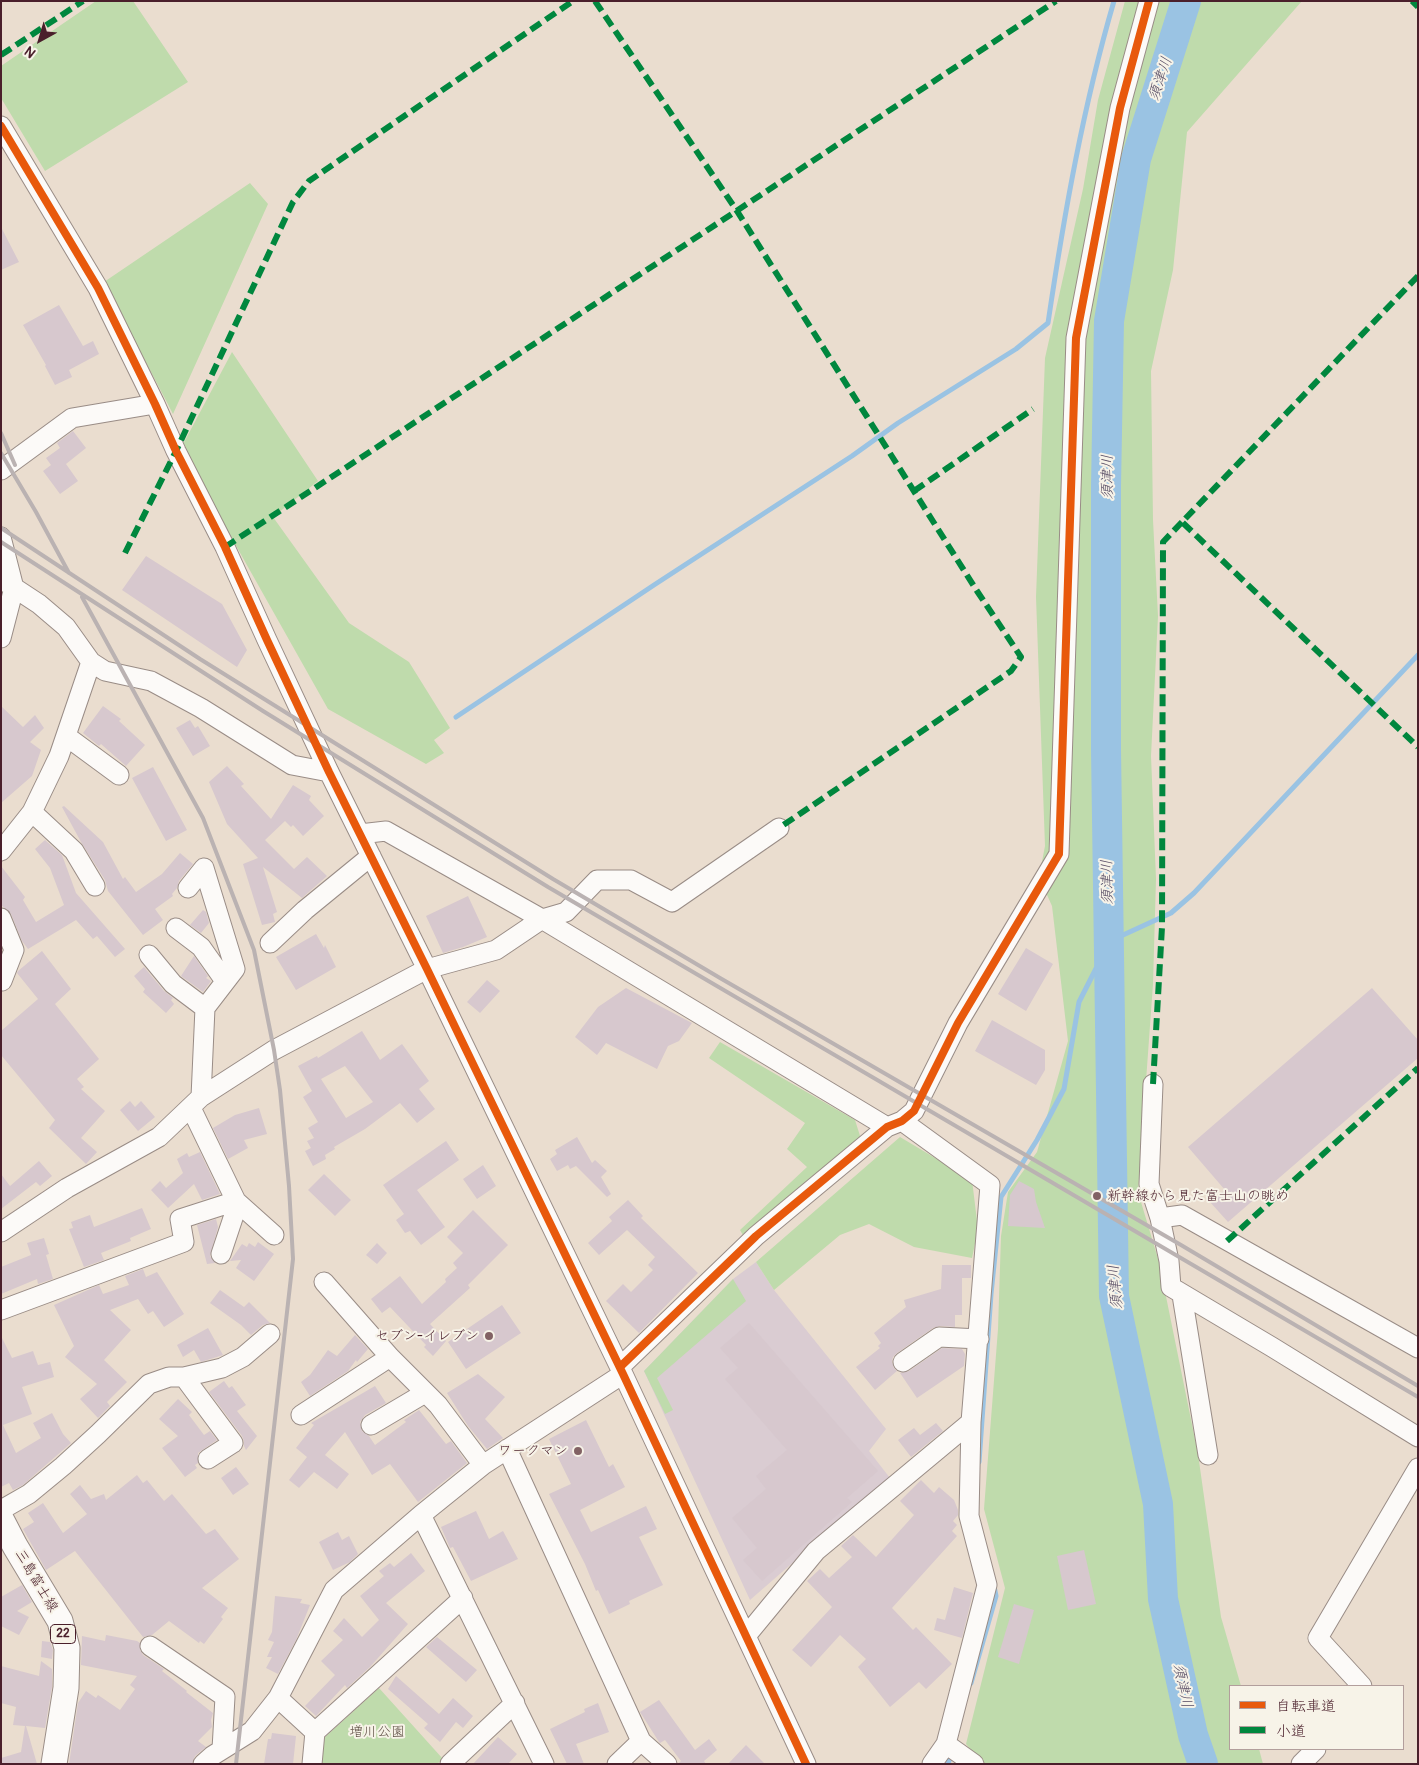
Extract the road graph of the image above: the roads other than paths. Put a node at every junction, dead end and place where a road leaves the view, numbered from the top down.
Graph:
1 (1149, 1) edge
2 (1, 126) edge
3 (155, 404) junction
4 (1, 470) edge
5 (1, 537) edge
6 (8, 583) edge
7 (1, 638) edge
8 (91, 662) junction
9 (66, 736) junction
10 (329, 772) junction
11 (119, 775) dead end
12 (32, 812) junction
13 (779, 828) dead end
14 (360, 834) junction
15 (1, 851) edge
16 (371, 856) junction
17 (95, 886) dead end
18 (188, 888) dead end
19 (1, 918) edge
20 (542, 919) junction
21 (176, 928) dead end
22 (270, 943) dead end
23 (148, 955) dead end
24 (427, 969) junction
25 (2, 981) edge
26 (225, 981) junction
27 (205, 1008) junction
28 (1153, 1084) dead end
29 (196, 1102) junction
30 (895, 1124) junction
31 (237, 1202) junction
32 (1160, 1218) junction
33 (1, 1232) edge
34 (274, 1235) dead end
35 (221, 1254) dead end
36 (324, 1282) dead end
37 (1182, 1295) junction
38 (1, 1310) edge
39 (270, 1334) dead end
40 (979, 1339) junction
41 (1418, 1348) edge
42 (390, 1357) junction
43 (903, 1362) dead end
44 (622, 1370) junction
45 (184, 1378) junction
46 (425, 1393) junction
47 (301, 1415) dead end
48 (971, 1422) junction
49 (372, 1425) dead end
50 (1418, 1437) edge
51 (507, 1449) junction
52 (1208, 1454) dead end
53 (208, 1459) dead end
54 (483, 1465) junction
55 (1418, 1468) edge
56 (1, 1510) edge
57 (421, 1515) junction
58 (1, 1519) edge
59 (462, 1598) junction
60 (746, 1636) junction
61 (150, 1646) dead end
62 (1361, 1685) edge
63 (278, 1698) junction
64 (515, 1703) junction
65 (315, 1732) junction
66 (641, 1741) junction
67 (946, 1744) junction
68 (222, 1749) junction
69 (1315, 1750) edge
70 (970, 1761) edge
71 (54, 1764) edge
72 (203, 1764) edge
73 (312, 1764) edge
74 (450, 1764) edge
75 (544, 1764) edge
76 (617, 1764) edge
77 (667, 1764) edge
78 (806, 1764) edge
79 (932, 1764) edge
80 (1301, 1764) edge

1 - 30 street
2 - 3 street
3 - 4 street
3 - 10 street
5 - 6 street
6 - 7 street
6 - 8 street
8 - 9 street
8 - 10 street
9 - 11 street
9 - 12 street
10 - 14 street
12 - 15 street
12 - 17 street
13 - 20 street
14 - 16 street
14 - 20 street
16 - 22 street
16 - 24 street
18 - 26 street
19 - 25 street
20 - 24 street
20 - 30 street
21 - 26 street
23 - 27 street
24 - 29 street
24 - 44 street
26 - 27 street
27 - 29 street
28 - 32 street
29 - 31 street
29 - 33 street
30 - 40 street
30 - 44 street
31 - 34 street
31 - 35 street
31 - 38 street
32 - 37 street
32 - 41 street
36 - 42 street
37 - 50 street
37 - 52 street
39 - 45 street
40 - 43 street
40 - 48 street
42 - 46 street
42 - 47 street
44 - 51 street
44 - 60 street
45 - 53 street
45 - 56 street
46 - 49 street
46 - 54 street
48 - 60 street
48 - 67 street
51 - 54 street
51 - 66 street
54 - 57 street
55 - 62 street
57 - 59 street
57 - 63 street
58 - 71 main road, 三島富士線 / 22
59 - 64 street
59 - 65 street
60 - 78 street
61 - 68 street
63 - 65 street
63 - 68 street
64 - 74 street
64 - 75 street
65 - 73 street
66 - 76 street
66 - 77 street
67 - 70 street
67 - 79 street
68 - 72 street
69 - 80 street

